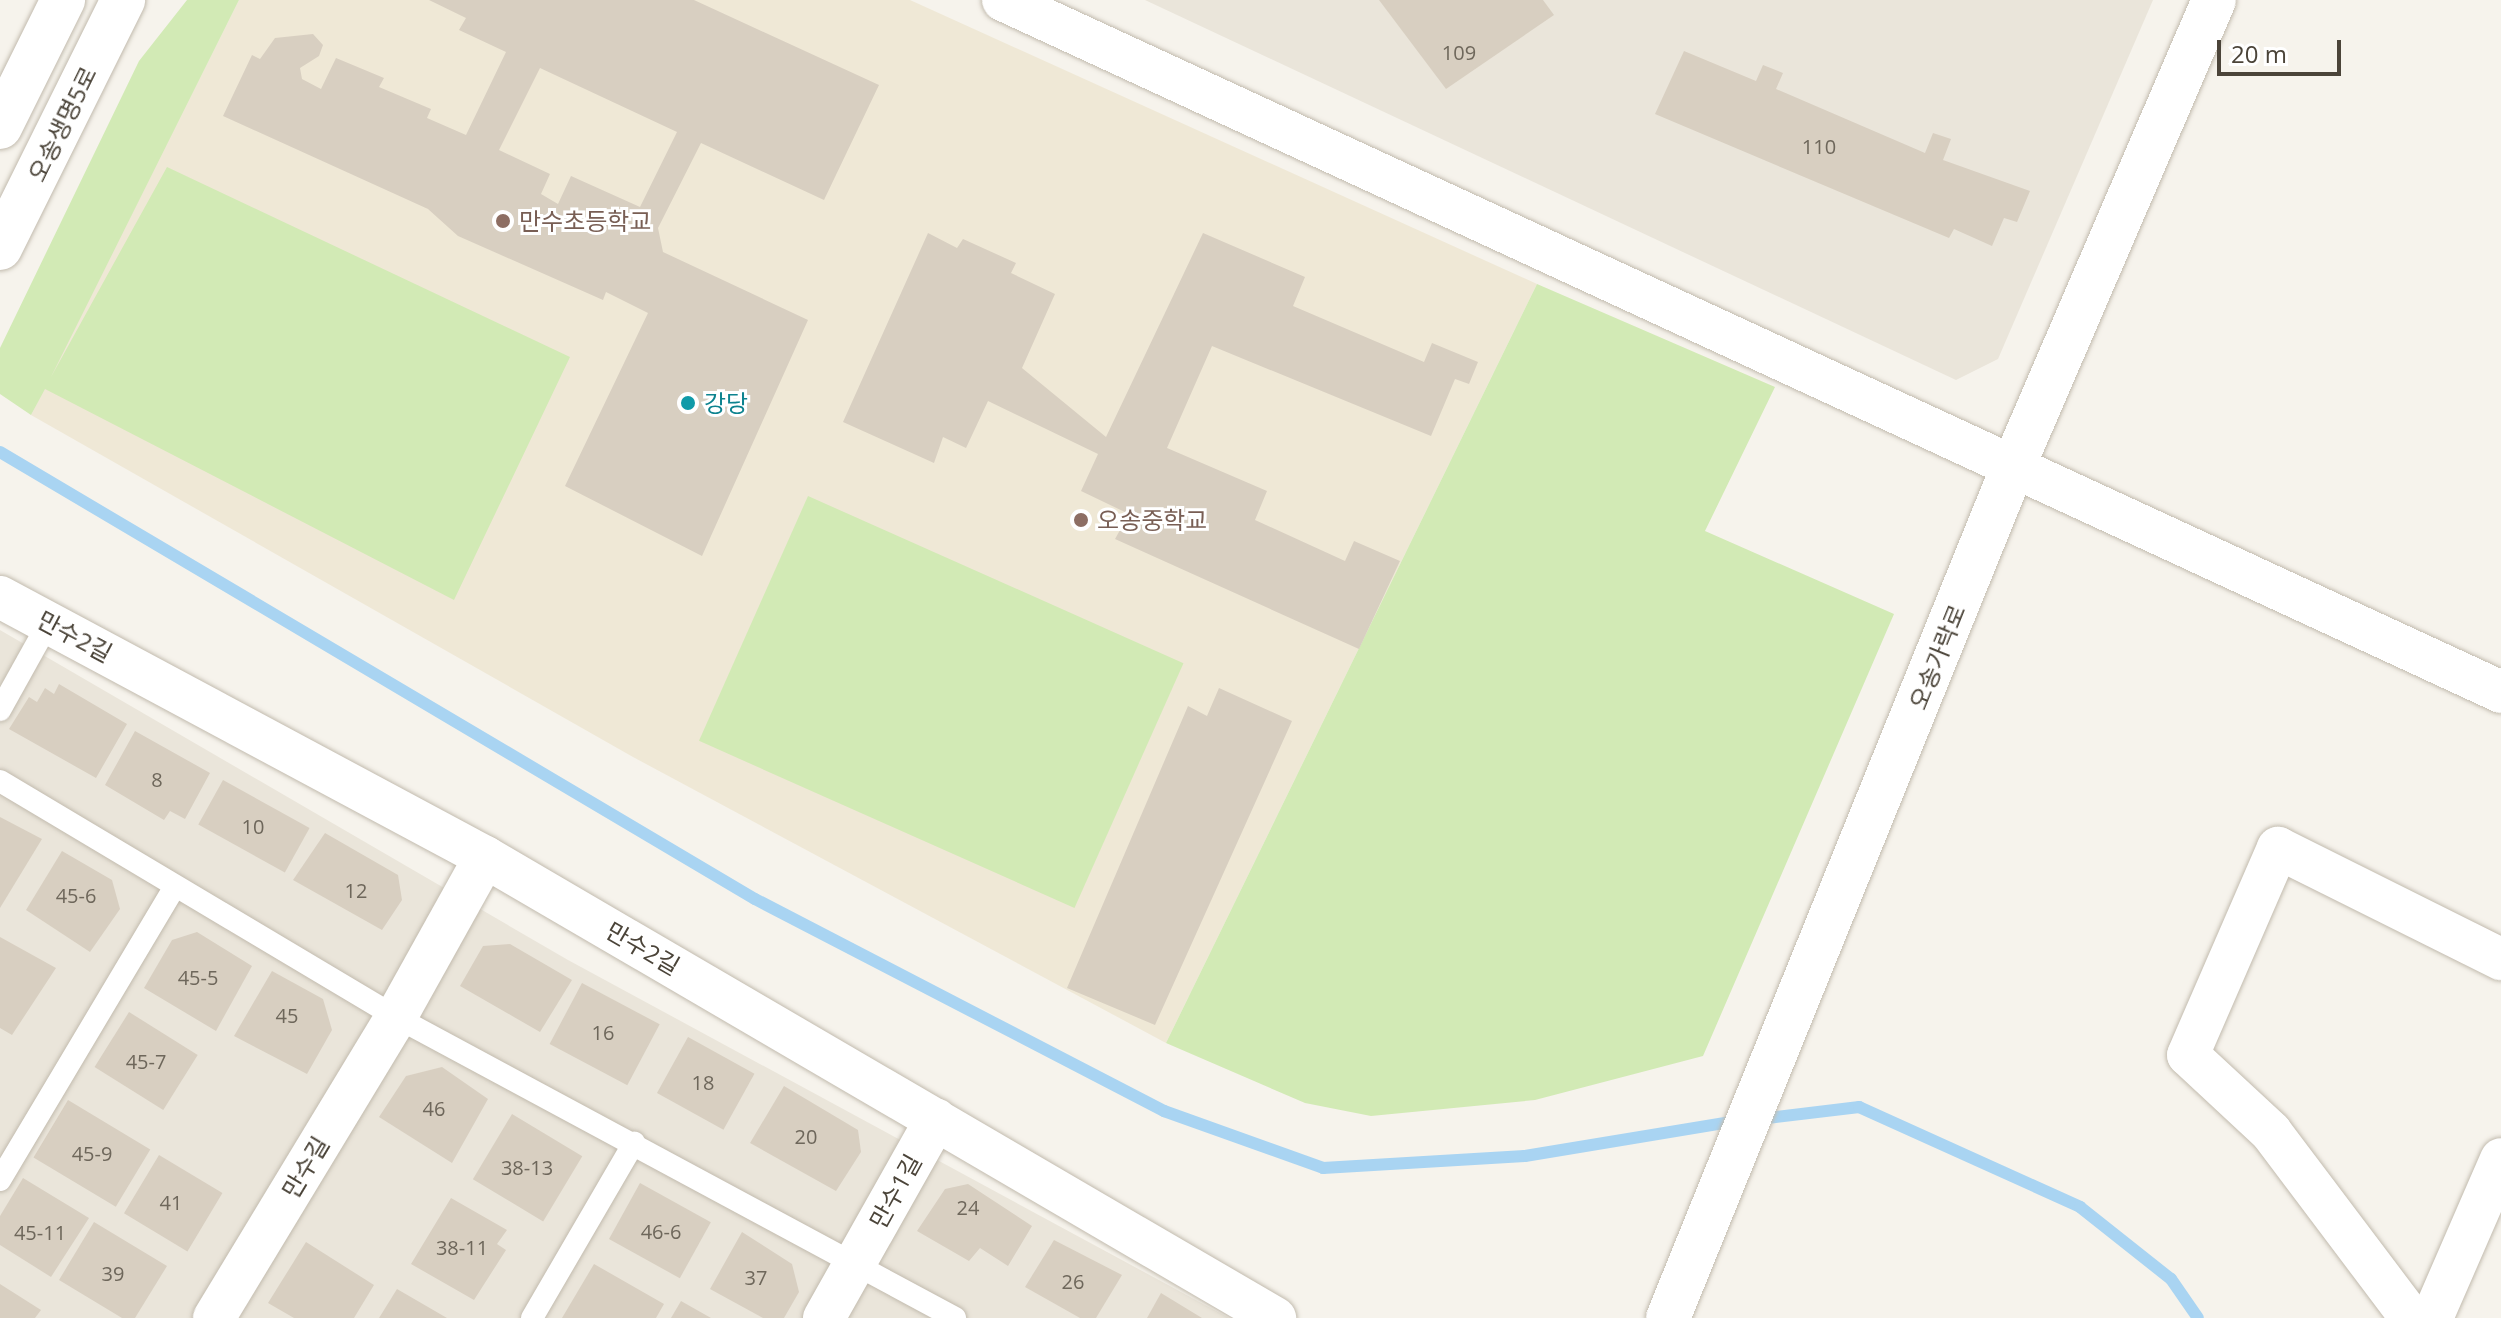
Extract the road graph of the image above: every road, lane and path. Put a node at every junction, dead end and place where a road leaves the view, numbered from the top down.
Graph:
1 (63, 0) edge
2 (123, 0) edge
3 (1003, 0) edge
4 (2214, 0) edge
5 (0, 127) edge
6 (0, 248) edge
7 (2013, 467) junction
8 (0, 597) edge
9 (49, 622) junction
10 (2501, 692) edge
11 (0, 710) edge
12 (0, 781) edge
13 (485, 857) junction
14 (175, 886) junction
15 (2501, 959) edge
16 (396, 1017) junction
17 (936, 1119) junction
18 (634, 1143) junction
19 (2501, 1159) edge
20 (0, 1180) edge
21 (855, 1263) junction
22 (214, 1318) edge
23 (532, 1318) edge
24 (824, 1318) edge
25 (955, 1318) edge
26 (1275, 1318) edge
27 (1668, 1318) edge
28 (2411, 1318) edge
29 (2432, 1318) edge

1 - 5 street
2 - 6 street, 오송생명5로
3 - 7 street
4 - 7 street, 오송가락로
7 - 10 street
7 - 27 street, 오송가락로
8 - 9 street, 만수2길
9 - 11 lane
9 - 13 street, 만수2길
12 - 14 lane
13 - 16 street, 만수길
13 - 17 street, 만수2길
14 - 16 lane
14 - 20 lane
15 - 28 street
16 - 18 lane
16 - 22 street, 만수길
17 - 21 street, 만수1길
17 - 26 street, 만수2길
18 - 21 lane
18 - 23 lane
19 - 29 street
21 - 24 street, 만수1길
21 - 25 lane

